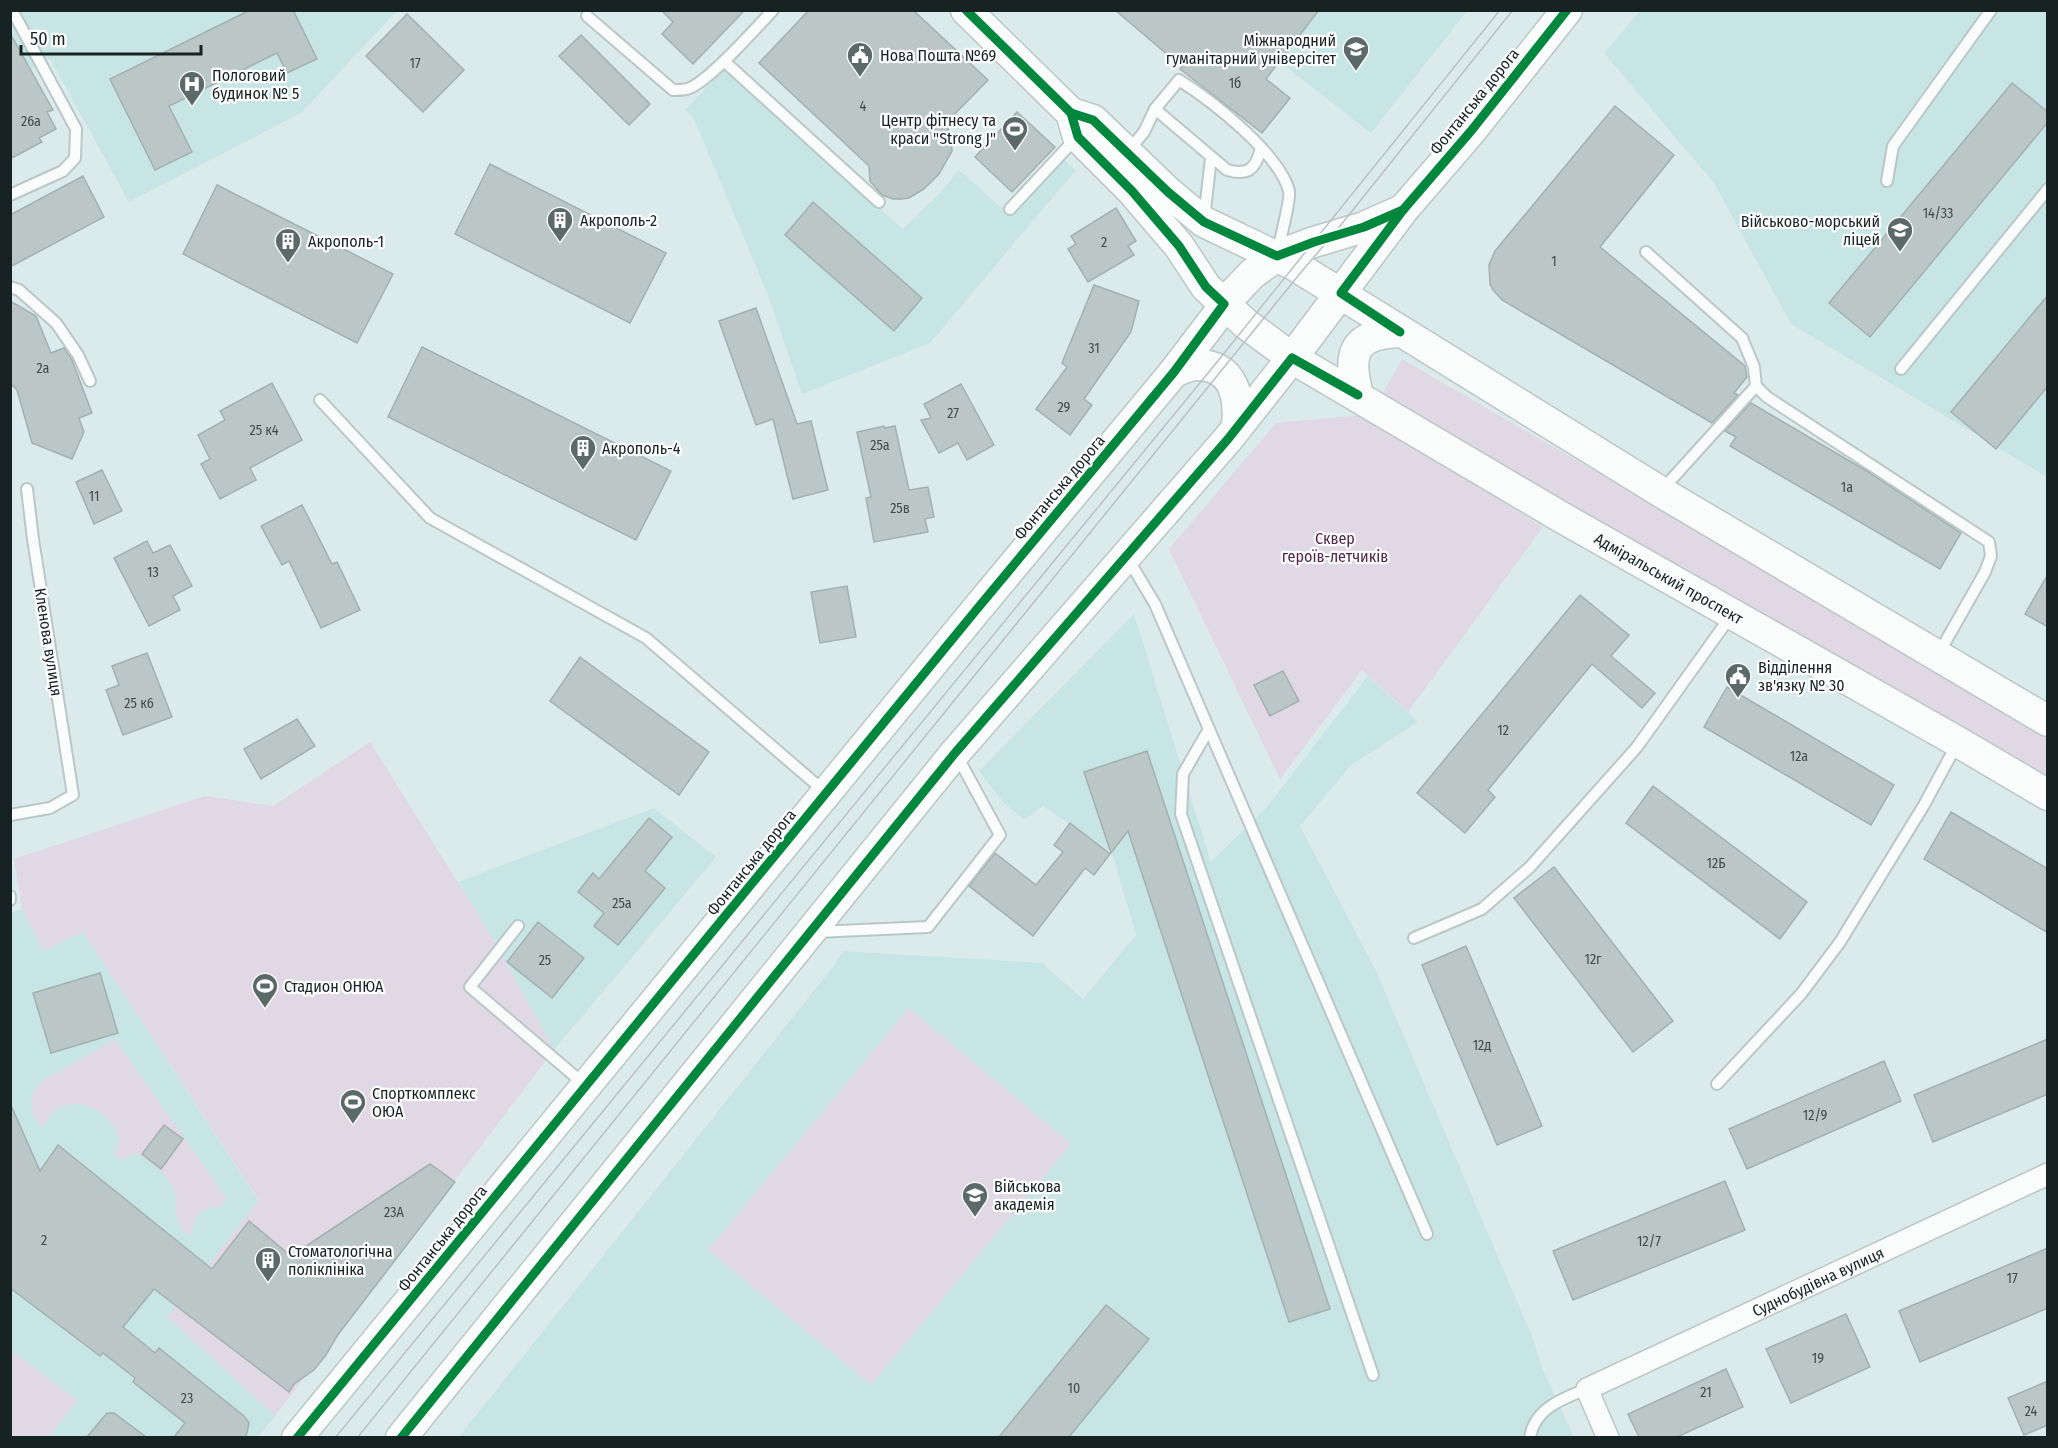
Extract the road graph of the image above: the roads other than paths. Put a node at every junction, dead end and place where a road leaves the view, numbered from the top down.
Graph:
1 (12, 10) edge
2 (773, 10) edge
3 (966, 10) edge
4 (1567, 10) edge
5 (1991, 10) edge
6 (587, 16) dead end
7 (724, 61) junction
8 (1155, 109) junction
9 (1074, 125) junction
10 (1261, 148) junction
11 (1126, 152) junction
12 (1211, 158) junction
13 (1887, 181) dead end
14 (2048, 189) edge
15 (10, 195) edge
16 (879, 202) dead end
17 (1010, 209) dead end
18 (1403, 210) junction
19 (1204, 222) junction
20 (1646, 252) dead end
21 (1277, 256) junction
22 (10, 287) edge
23 (1341, 293) junction
24 (1224, 304) junction
25 (1400, 332) junction
26 (1293, 358) junction
27 (1901, 369) dead end
28 (1174, 372) junction
29 (90, 381) dead end
30 (1756, 387) junction
31 (1358, 396) junction
32 (320, 400) dead end
33 (1237, 426) junction
34 (27, 489) dead end
35 (1661, 492) junction
36 (1126, 555) junction
37 (1732, 614) junction
38 (1937, 655) junction
39 (2048, 721) edge
40 (1209, 729) junction
41 (1958, 742) junction
42 (955, 753) junction
43 (827, 793) junction
44 (2048, 795) edge
45 (10, 815) edge
46 (518, 926) dead end
47 (810, 932) junction
48 (1414, 938) dead end
49 (1717, 1084) dead end
50 (587, 1086) junction
51 (2048, 1174) edge
52 (1427, 1234) dead end
53 (1373, 1375) dead end
54 (1587, 1389) junction
55 (297, 1437) edge
56 (401, 1437) edge
57 (1530, 1437) edge
58 (1608, 1437) edge

1 - 15 lane
2 - 7 lane
3 - 9 main road, Адміральський проспект
4 - 18 main road, Фонтанська дорога
5 - 13 lane
6 - 7 lane
7 - 16 lane
8 - 10 lane
8 - 11 lane
8 - 12 lane
9 - 11 main road
9 - 17 lane
9 - 24 main road, Адміральський проспект
10 - 12 lane
10 - 21 lane
11 - 19 main road
12 - 19 lane
14 - 27 lane
18 - 21 main road, Фонтанська дорога
18 - 23 main road, Фонтанська дорога
19 - 21 main road
20 - 30 lane
21 - 23 main road
21 - 24 main road, Фонтанська дорога
22 - 29 lane
23 - 25 main road
23 - 26 main road, Фонтанська дорога
24 - 26 main road, Адміральський проспект
24 - 28 main road, Фонтанська дорога
25 - 31 main road
25 - 35 main road
26 - 31 main road, Адміральський проспект
26 - 33 main road
28 - 33 main road
28 - 43 main road, Фонтанська дорога
30 - 35 lane
30 - 38 lane
31 - 37 main road, Адміральський проспект
32 - 43 lane
33 - 36 main road
34 - 45 lane, Кленова вулиця
35 - 38 main road
36 - 40 lane
36 - 42 main road
37 - 41 main road, Адміральський проспект
37 - 48 lane
38 - 39 main road
40 - 52 lane
40 - 53 lane
41 - 44 main road, Адміральський проспект
41 - 49 lane
42 - 47 main road
42 - 47 lane
43 - 50 main road, Фонтанська дорога
46 - 50 lane
47 - 56 main road
50 - 55 main road, Фонтанська дорога
51 - 54 street, Суднобудівна вулиця
54 - 57 lane
54 - 58 street

